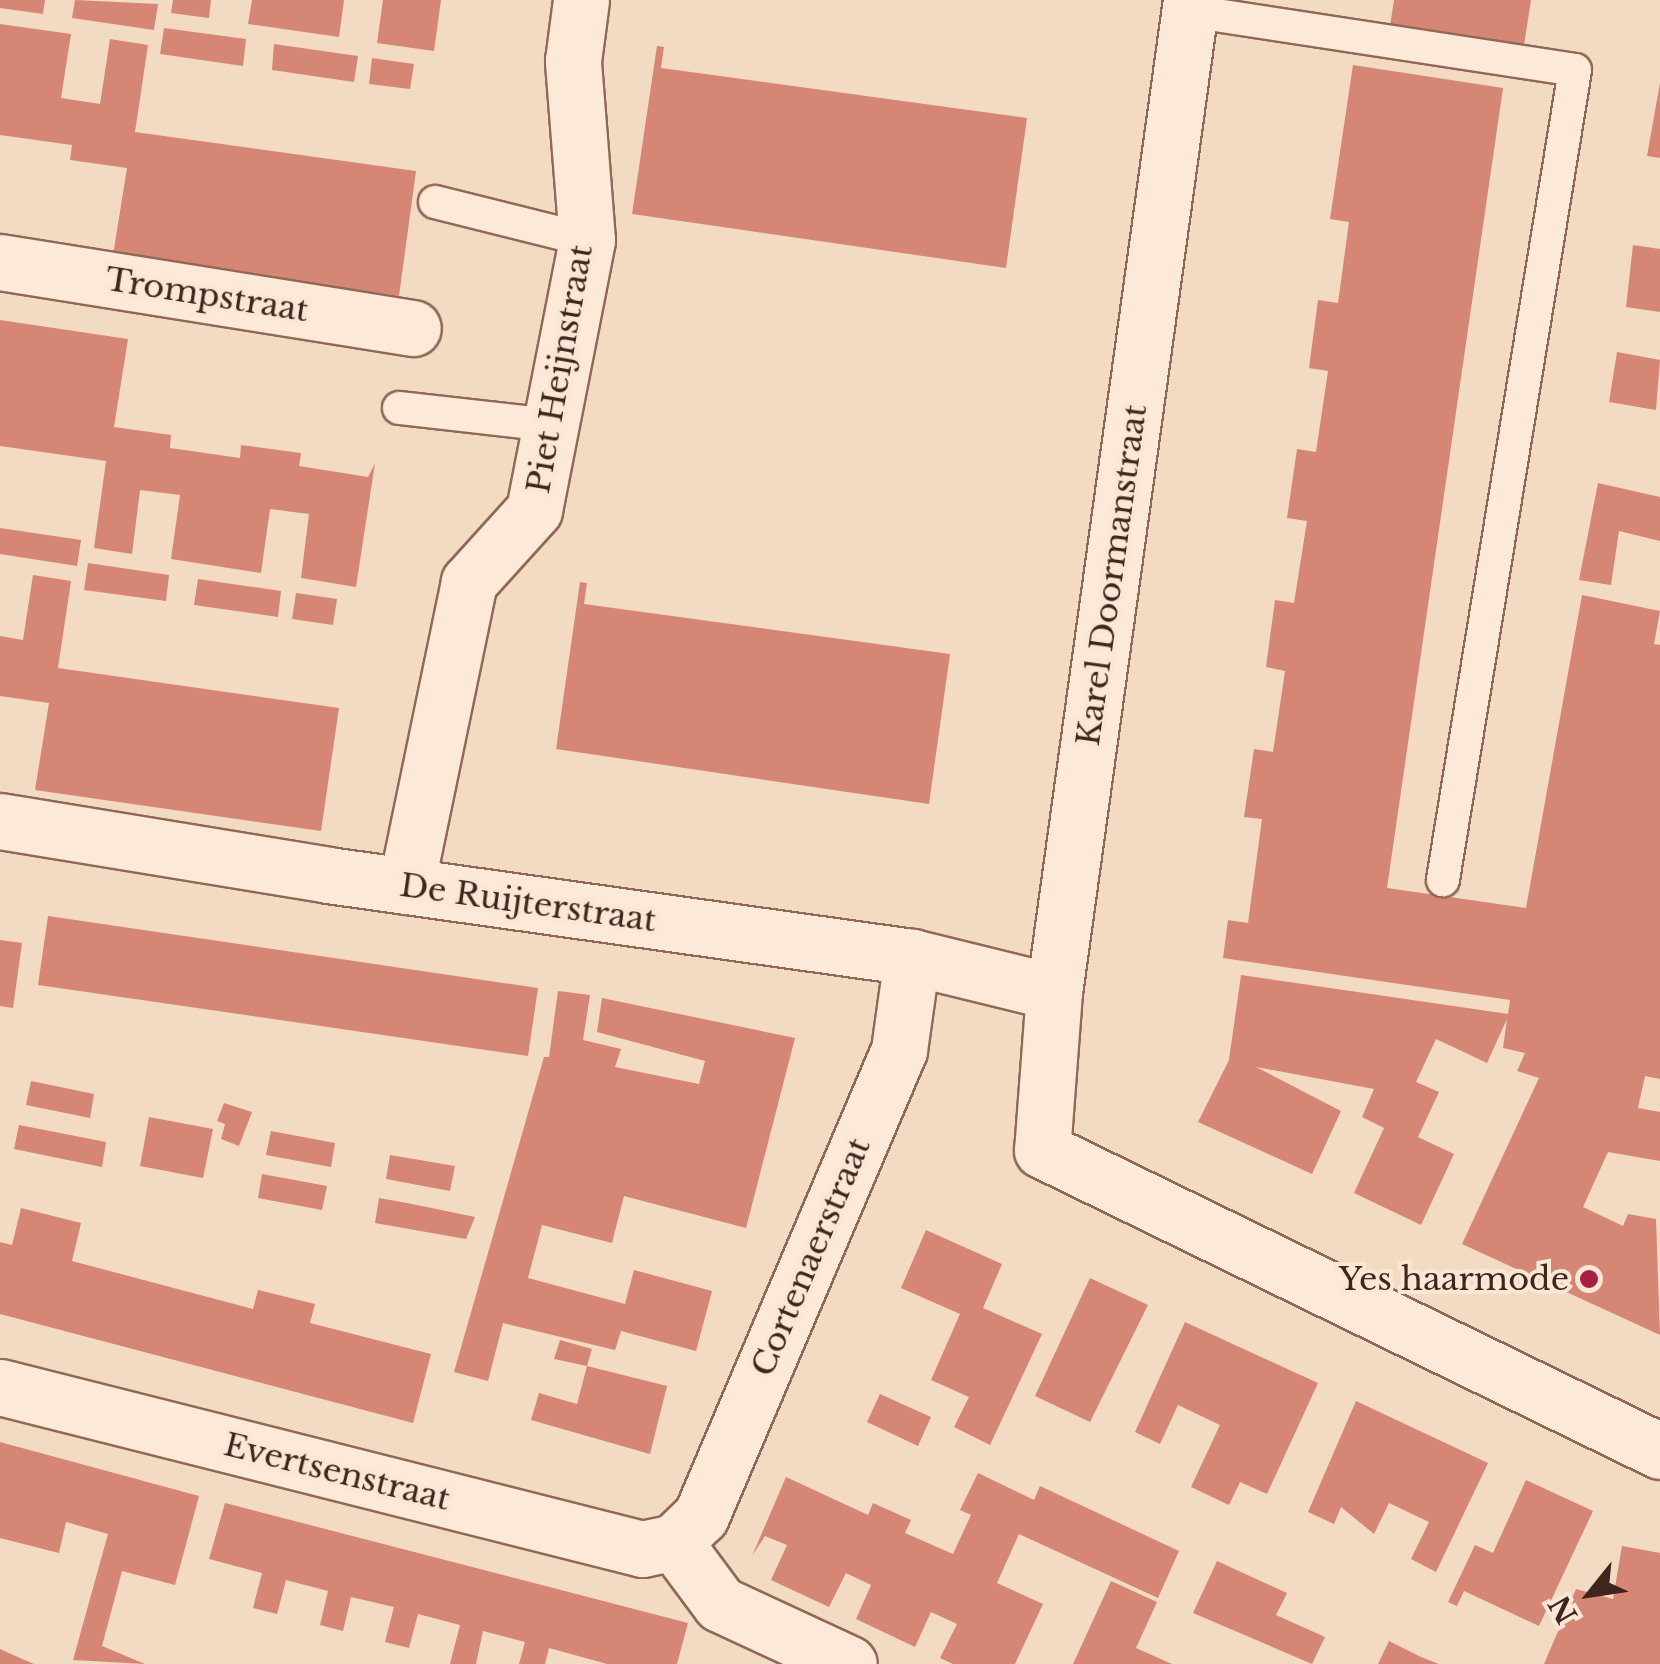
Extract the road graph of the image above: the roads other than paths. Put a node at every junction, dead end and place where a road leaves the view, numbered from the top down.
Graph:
1 (581, 0) edge
2 (1191, 5) edge
3 (435, 202) dead end
4 (587, 240) junction
5 (0, 262) edge
6 (413, 328) dead end
7 (399, 408) dead end
8 (550, 426) junction
9 (0, 821) edge
10 (1443, 880) dead end
11 (406, 886) junction
12 (912, 957) junction
13 (1054, 992) junction
14 (0, 1387) edge
15 (1660, 1450) edge
16 (674, 1542) junction
17 (849, 1664) edge

1 - 4 street, Piet Heijnstraat
2 - 10 lane
2 - 13 street, Karel Doormanstraat
3 - 4 lane
4 - 8 street, Piet Heijnstraat
5 - 6 street, Trompstraat
7 - 8 lane
8 - 11 street, Piet Heijnstraat
9 - 11 street, De Ruijterstraat
11 - 12 street, De Ruijterstraat
12 - 13 street, De Ruijterstraat
12 - 16 street, Cortenaerstraat
13 - 15 street, Karel Doormanstraat
14 - 16 street, Evertsenstraat
16 - 17 street

